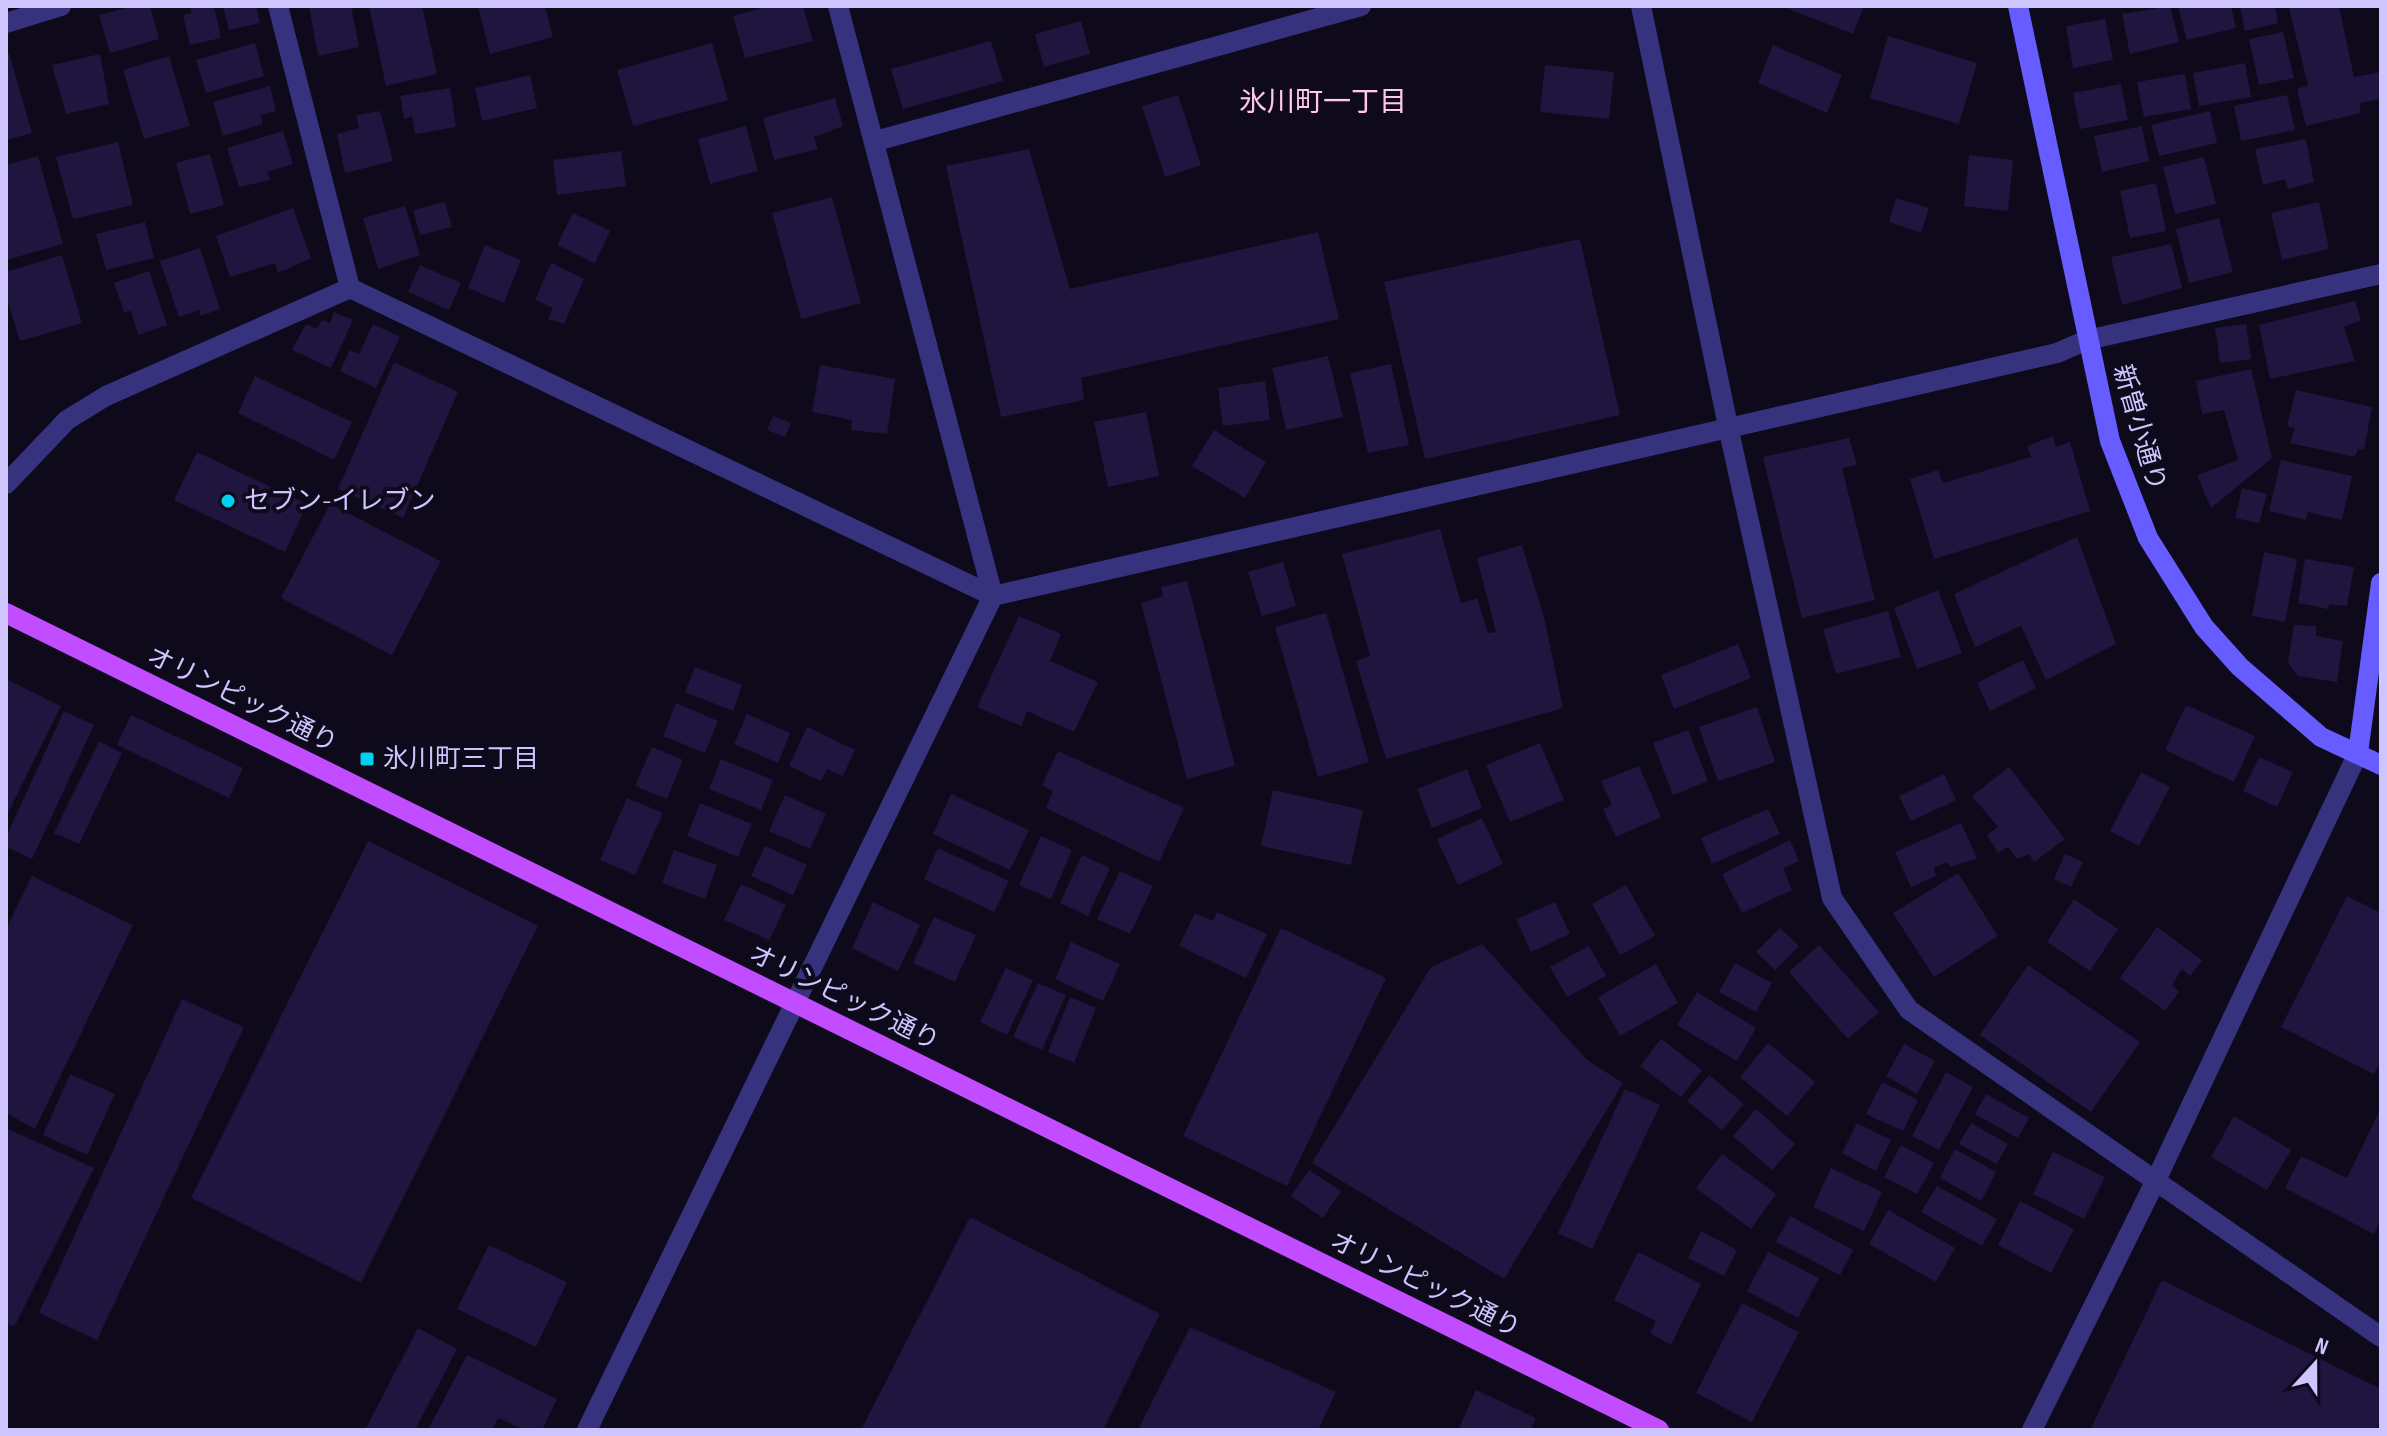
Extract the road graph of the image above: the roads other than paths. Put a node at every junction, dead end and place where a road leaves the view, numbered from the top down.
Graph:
1 (61, 6) edge
2 (278, 6) edge
3 (838, 6) edge
4 (1361, 6) edge
5 (1641, 6) edge
6 (2018, 6) edge
7 (6, 23) edge
8 (876, 141) junction
9 (2381, 274) edge
10 (350, 288) junction
11 (2087, 340) junction
12 (1729, 431) junction
13 (6, 484) edge
14 (2381, 583) edge
15 (993, 596) junction
16 (6, 613) edge
17 (2358, 753) junction
18 (2381, 765) edge
19 (797, 1003) junction
20 (2156, 1180) junction
21 (2381, 1337) edge
22 (587, 1430) edge
23 (1659, 1430) edge
24 (2032, 1430) edge

1 - 7 street
2 - 10 street
3 - 8 street
4 - 8 street
5 - 12 street
6 - 11 street, 新曽小通り
8 - 15 street
9 - 11 street
10 - 13 street
10 - 15 street
11 - 12 street
11 - 17 street, 新曽小通り
12 - 15 street
12 - 20 street
14 - 17 street
15 - 19 street
16 - 19 main road, オリンピック通り
17 - 18 street, 新曽小通り
17 - 20 street
19 - 22 street
19 - 23 main road, オリンピック通り
20 - 21 street
20 - 24 street

